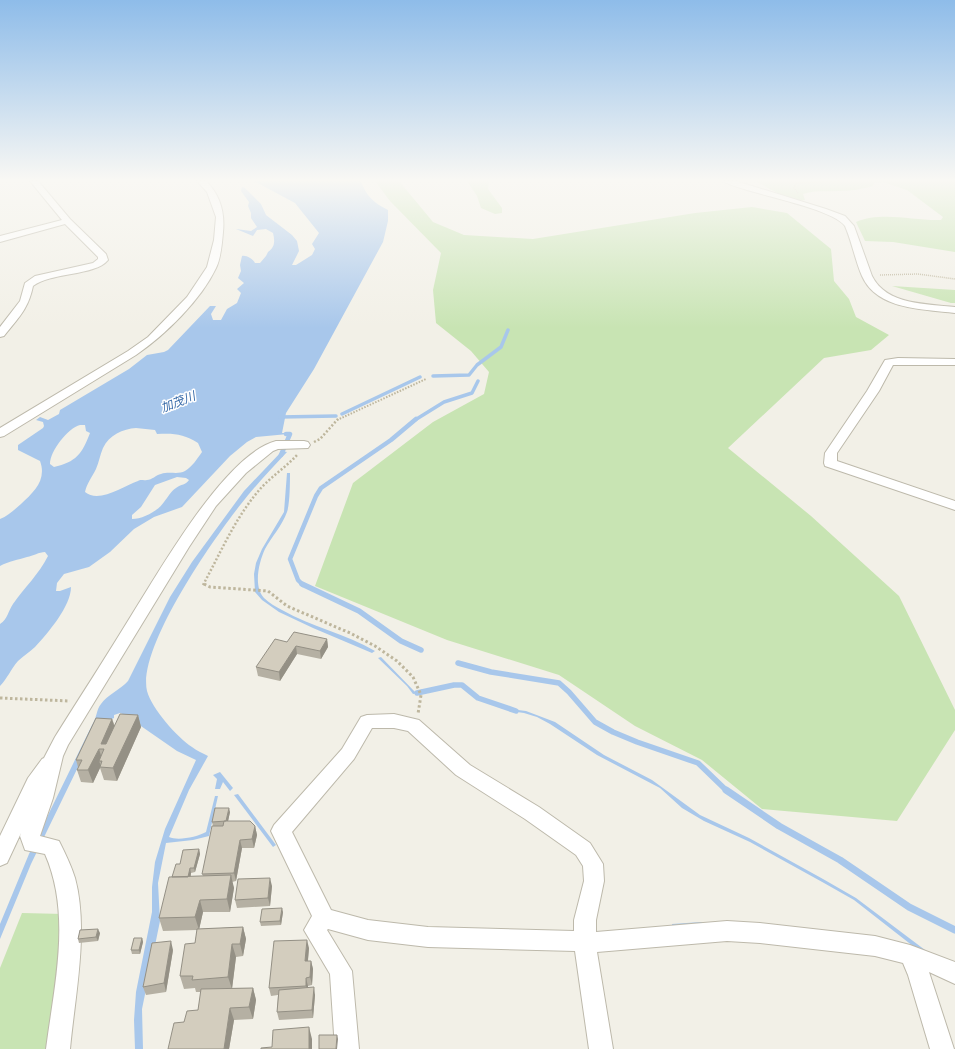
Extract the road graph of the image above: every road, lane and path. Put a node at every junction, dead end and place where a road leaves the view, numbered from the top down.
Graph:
1 (34, 230) edge
2 (76, 230) edge
3 (219, 230) edge
4 (850, 230) edge
5 (0, 239) edge
6 (867, 275) junction
7 (955, 279) edge
8 (955, 310) edge
9 (0, 334) edge
10 (955, 362) edge
11 (426, 379) dead end
12 (0, 433) edge
13 (304, 445) junction
14 (955, 506) edge
15 (0, 698) edge
16 (71, 701) dead end
17 (413, 725) junction
18 (54, 756) junction
19 (0, 857) edge
20 (324, 918) junction
21 (585, 942) junction
22 (910, 955) junction
23 (955, 973) edge
24 (58, 1049) edge
25 (348, 1049) edge
26 (601, 1049) edge
27 (942, 1049) edge

1 - 5 street
2 - 9 street
3 - 12 street
4 - 6 street
6 - 7 path
6 - 8 street
10 - 14 street
11 - 13 path
13 - 17 path
13 - 18 street
15 - 16 path
17 - 20 street
17 - 21 street
18 - 19 street
18 - 24 street
20 - 21 street
20 - 25 street
21 - 22 street
21 - 26 street
22 - 23 street
22 - 27 street

